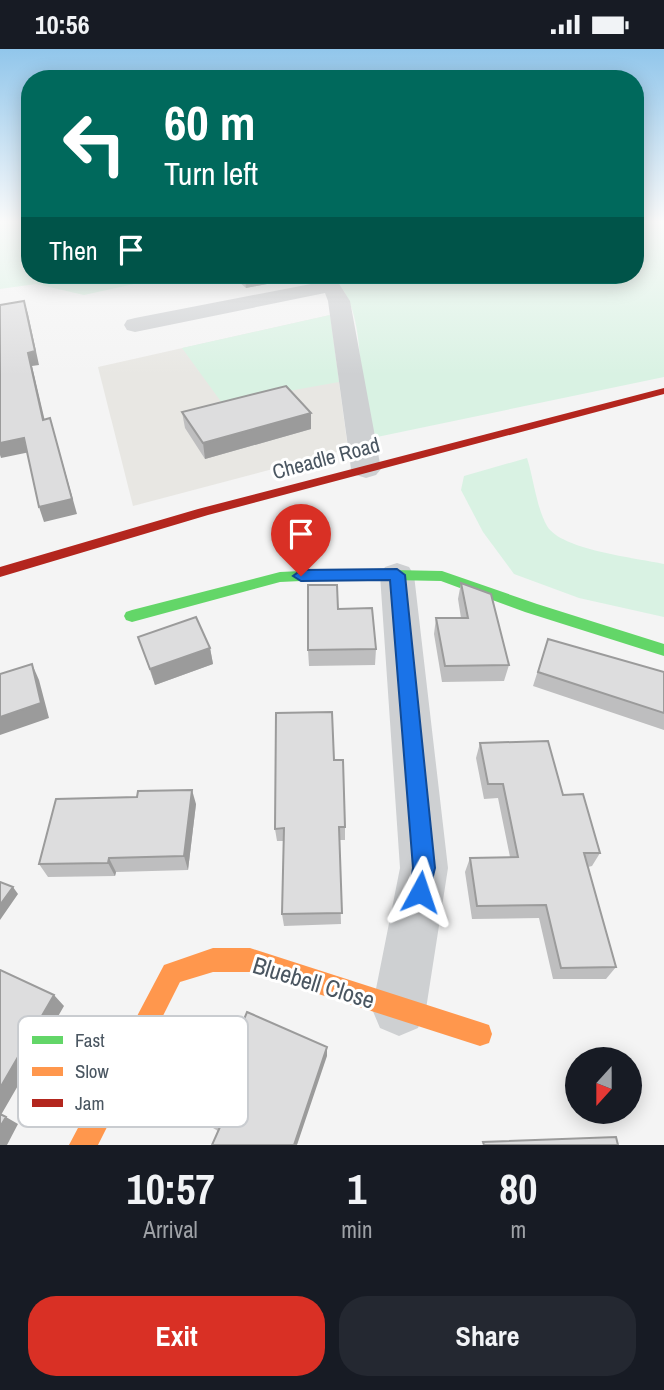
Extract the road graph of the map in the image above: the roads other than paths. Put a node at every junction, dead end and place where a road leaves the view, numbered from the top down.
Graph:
1 (308, 284) edge
2 (328, 284) edge
3 (135, 325) dead end
4 (664, 391) edge
5 (366, 469) junction
6 (0, 572) edge
7 (397, 575) junction
8 (132, 616) dead end
9 (664, 650) edge
10 (399, 1009) junction
11 (150, 1016) edge
12 (480, 1034) dead end
13 (92, 1127) edge
14 (83, 1145) edge

1 - 3 street
2 - 5 street
4 - 5 main road, Cheadle Road
5 - 6 main road, Cheadle Road
7 - 8 main road
7 - 9 main road
7 - 10 street, Bluebell Close
10 - 11 main road, Bluebell Close
10 - 12 main road, Bluebell Close
13 - 14 main road, Bluebell Close

